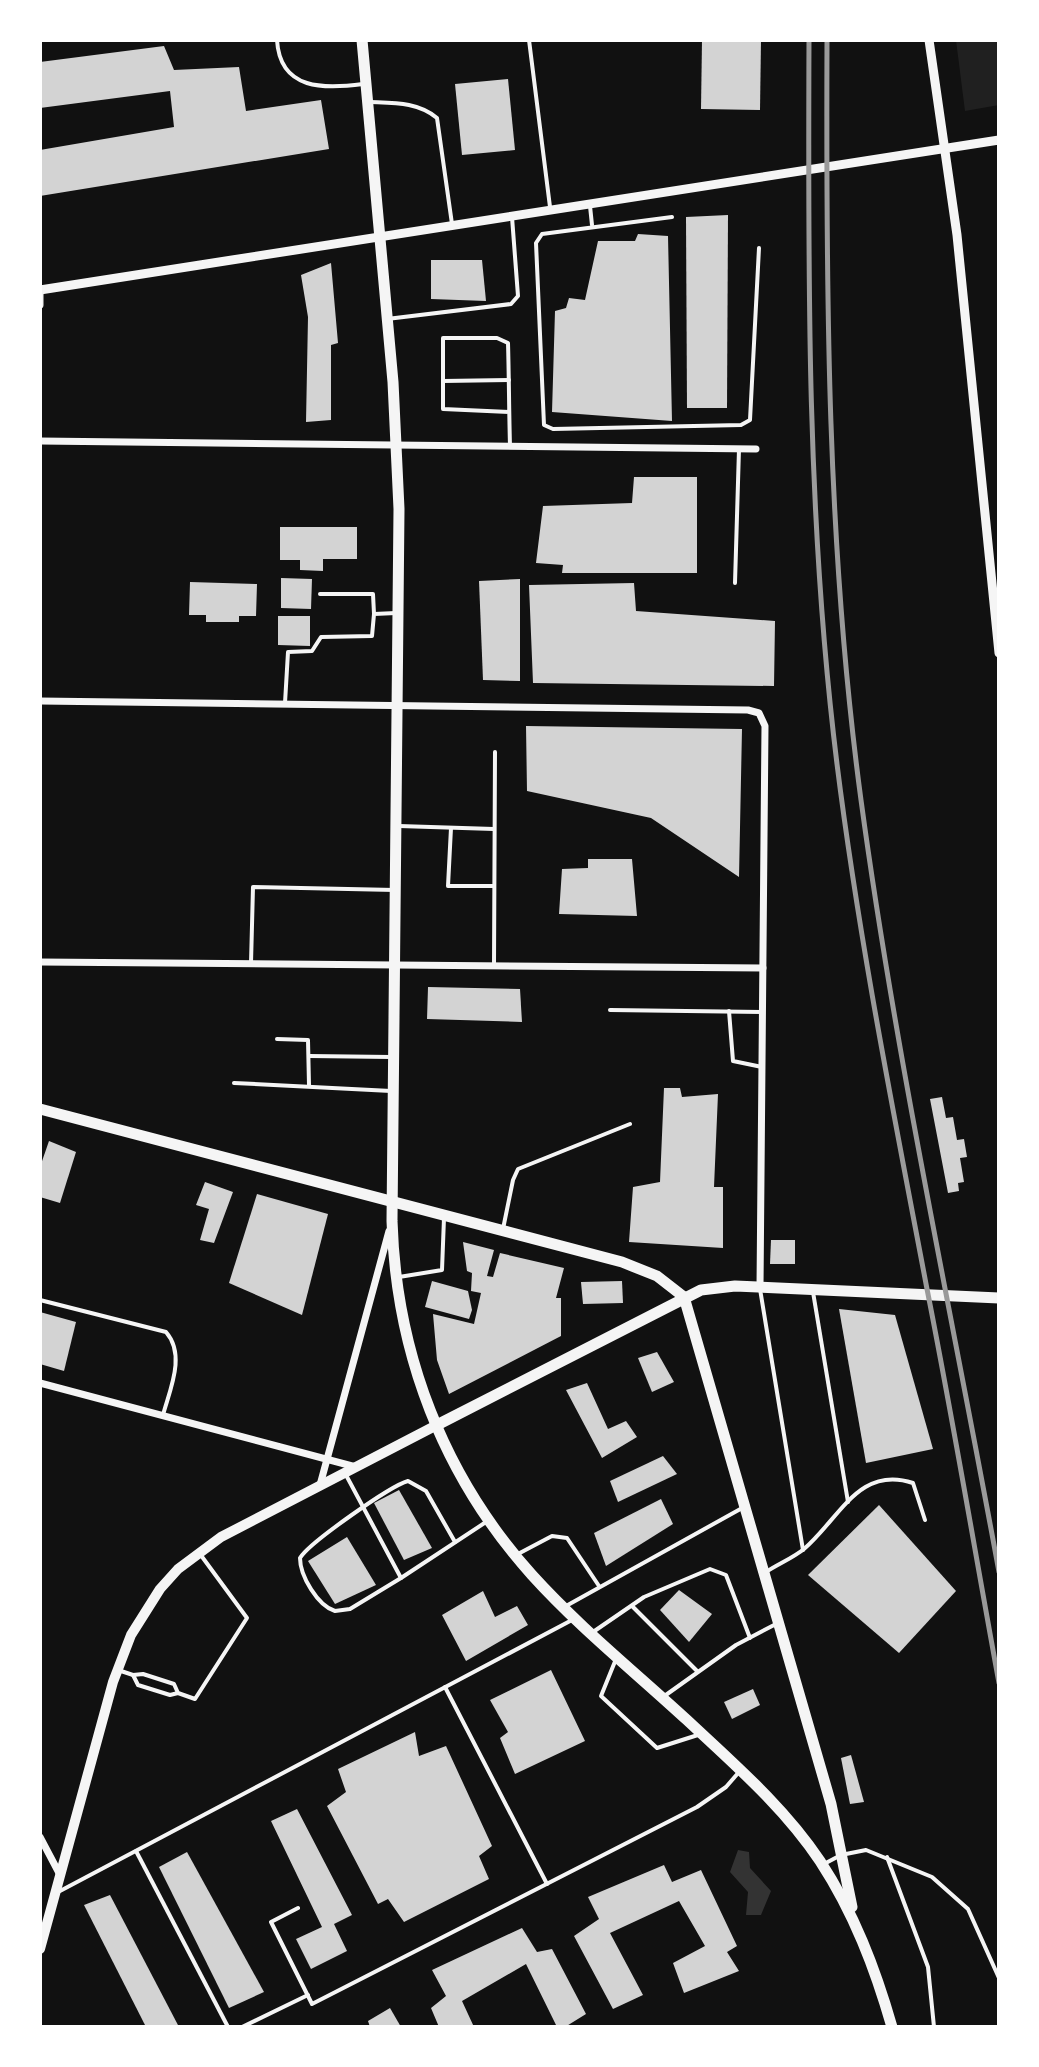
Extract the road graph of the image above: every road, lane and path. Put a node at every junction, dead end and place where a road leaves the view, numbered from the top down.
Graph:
1 (277, 40) edge
2 (362, 40) edge
3 (529, 40) edge
4 (929, 40) edge
5 (366, 83) junction
6 (368, 102) junction
7 (999, 140) edge
8 (945, 148) junction
9 (590, 204) junction
10 (551, 210) junction
11 (512, 214) junction
12 (672, 217) dead end
13 (452, 224) junction
14 (592, 226) junction
15 (380, 236) junction
16 (759, 248) dead end
17 (40, 290) edge
18 (40, 305) edge
19 (387, 319) junction
20 (509, 380) junction
21 (443, 381) junction
22 (509, 412) junction
23 (40, 441) edge
24 (397, 445) junction
25 (510, 446) junction
26 (739, 449) junction
27 (756, 449) dead end
28 (995, 568) edge
29 (735, 583) dead end
30 (320, 594) dead end
31 (399, 613) junction
32 (374, 614) junction
33 (999, 653) edge
34 (40, 701) edge
35 (285, 704) junction
36 (398, 706) junction
37 (495, 752) dead end
38 (397, 826) junction
39 (451, 828) junction
40 (494, 829) junction
41 (494, 886) junction
42 (396, 890) junction
43 (40, 962) edge
44 (251, 963) junction
45 (395, 966) junction
46 (494, 968) junction
47 (763, 968) junction
48 (610, 1010) dead end
49 (729, 1011) junction
50 (762, 1012) junction
51 (277, 1039) dead end
52 (309, 1056) junction
53 (394, 1057) junction
54 (762, 1067) junction
55 (234, 1083) dead end
56 (309, 1085) junction
57 (393, 1091) junction
58 (40, 1109) edge
59 (630, 1124) dead end
60 (392, 1202) junction
61 (444, 1216) junction
62 (392, 1221) junction
63 (503, 1231) junction
64 (396, 1278) junction
65 (760, 1287) junction
66 (812, 1289) junction
67 (684, 1297) junction
68 (999, 1298) edge
69 (40, 1300) edge
70 (40, 1383) edge
71 (163, 1415) junction
72 (435, 1426) junction
73 (327, 1459) junction
74 (356, 1467) junction
75 (345, 1473) junction
76 (320, 1485) junction
77 (848, 1502) junction
78 (745, 1506) junction
79 (362, 1508) junction
80 (488, 1520) junction
81 (925, 1520) dead end
82 (455, 1542) junction
83 (803, 1550) junction
84 (199, 1552) junction
85 (515, 1555) junction
86 (764, 1573) junction
87 (401, 1578) junction
88 (599, 1586) junction
89 (632, 1606) junction
90 (564, 1607) junction
91 (576, 1618) junction
92 (778, 1623) junction
93 (592, 1633) junction
94 (750, 1638) junction
95 (617, 1656) junction
96 (117, 1669) junction
97 (697, 1671) junction
98 (133, 1675) junction
99 (445, 1687) junction
100 (178, 1693) junction
101 (662, 1697) junction
102 (702, 1734) junction
103 (741, 1770) junction
104 (40, 1837) edge
105 (136, 1851) junction
106 (841, 1855) junction
107 (887, 1857) junction
108 (822, 1865) junction
109 (59, 1873) junction
110 (547, 1884) junction
111 (54, 1894) junction
112 (298, 1908) dead end
113 (854, 1920) junction
114 (43, 1925) edge
115 (40, 1949) edge
116 (999, 1978) edge
117 (308, 1995) junction
118 (228, 2027) edge
119 (242, 2027) edge
120 (892, 2027) edge
121 (934, 2027) edge

1 - 5 lane
2 - 5 main road
3 - 10 lane
4 - 8 street
5 - 6 main road
6 - 13 lane
6 - 15 main road
7 - 8 street
8 - 9 street
8 - 28 street
9 - 10 street
9 - 14 lane
10 - 11 street
11 - 13 street
11 - 19 lane
12 - 14 lane
13 - 15 street
14 - 16 lane
15 - 17 street
15 - 19 main road
17 - 18 street
19 - 24 main road
20 - 21 lane
20 - 21 lane
20 - 22 lane
21 - 22 lane
22 - 25 lane
23 - 24 street
24 - 25 street
24 - 31 main road
25 - 26 street
26 - 27 street
26 - 29 lane
28 - 33 street
30 - 32 lane
31 - 32 lane
31 - 36 main road
32 - 35 lane
34 - 35 street
35 - 36 street
36 - 38 main road
36 - 47 street
37 - 40 lane
38 - 39 lane
38 - 42 main road
39 - 40 lane
39 - 41 lane
40 - 41 lane
41 - 46 lane
42 - 44 lane
42 - 45 main road
43 - 44 street
44 - 45 street
45 - 46 street
45 - 53 main road
46 - 47 street
47 - 50 street
48 - 49 lane
49 - 50 lane
49 - 54 lane
50 - 54 street
51 - 52 lane
52 - 53 lane
52 - 56 lane
53 - 57 main road
54 - 65 street
55 - 56 lane
56 - 57 lane
57 - 60 main road
58 - 60 main road
59 - 63 lane
60 - 61 main road
60 - 62 main road
61 - 63 main road
61 - 64 lane
62 - 64 main road
62 - 73 street
63 - 67 main road
64 - 72 main road
65 - 66 main road
65 - 67 main road
65 - 83 lane
66 - 68 main road
66 - 77 lane
67 - 72 main road
67 - 78 main road
69 - 71 lane
70 - 71 street
71 - 73 street
72 - 74 main road
72 - 80 main road
73 - 74 street
73 - 76 street
74 - 75 main road
75 - 76 main road
75 - 79 lane
76 - 84 main road
77 - 81 lane
77 - 83 lane
78 - 86 main road
78 - 88 lane
79 - 82 lane
79 - 87 lane
79 - 87 lane
80 - 82 lane
80 - 85 main road
82 - 87 lane
83 - 86 lane
84 - 96 main road
84 - 100 lane
85 - 88 lane
85 - 90 main road
86 - 92 main road
88 - 90 lane
89 - 93 lane
89 - 94 lane
89 - 97 lane
90 - 91 main road
91 - 93 main road
91 - 99 lane
92 - 94 lane
92 - 106 main road
93 - 95 main road
94 - 97 lane
95 - 101 main road
95 - 102 lane
96 - 98 lane
96 - 109 main road
97 - 101 lane
98 - 100 lane
98 - 100 lane
99 - 105 lane
99 - 110 lane
101 - 102 main road
102 - 103 main road
103 - 108 main road
103 - 110 lane
104 - 109 street
105 - 111 lane
105 - 118 lane
106 - 107 lane
106 - 108 lane
106 - 113 main road
107 - 116 lane
107 - 121 lane
108 - 113 main road
109 - 111 main road
110 - 117 lane
111 - 114 main road
112 - 117 lane
113 - 120 main road
114 - 115 main road
117 - 119 lane

